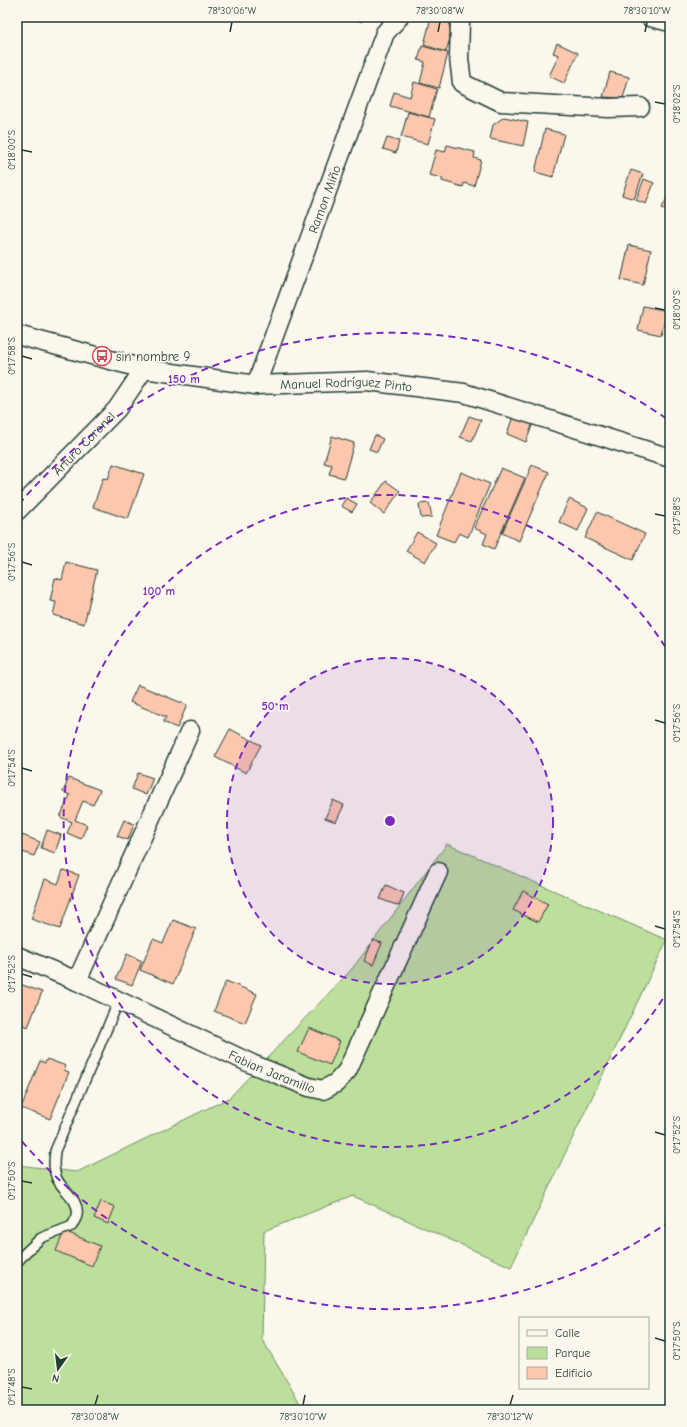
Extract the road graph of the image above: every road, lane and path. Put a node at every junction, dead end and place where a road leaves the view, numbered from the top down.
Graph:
1 (399, 17) edge
2 (459, 17) edge
3 (650, 17) edge
4 (670, 22) edge
5 (640, 107) dead end
6 (17, 335) edge
7 (144, 369) junction
8 (256, 385) junction
9 (670, 458) edge
10 (17, 511) edge
11 (190, 731) dead end
12 (438, 872) dead end
13 (17, 956) edge
14 (77, 981) junction
15 (119, 1000) junction
16 (20, 1260) dead end

1 - 8 street, Ramon Miño
2 - 5 street
3 - 4 street
6 - 7 street, Manuel Rodríguez Pinto
7 - 8 street, Manuel Rodríguez Pinto
7 - 10 street, Arturo Coronel
8 - 9 street, Manuel Rodríguez Pinto
11 - 14 street
12 - 15 street, Fabian Jaramillo
13 - 14 street, Fabian Jaramillo
14 - 15 street, Fabian Jaramillo
15 - 16 lane

